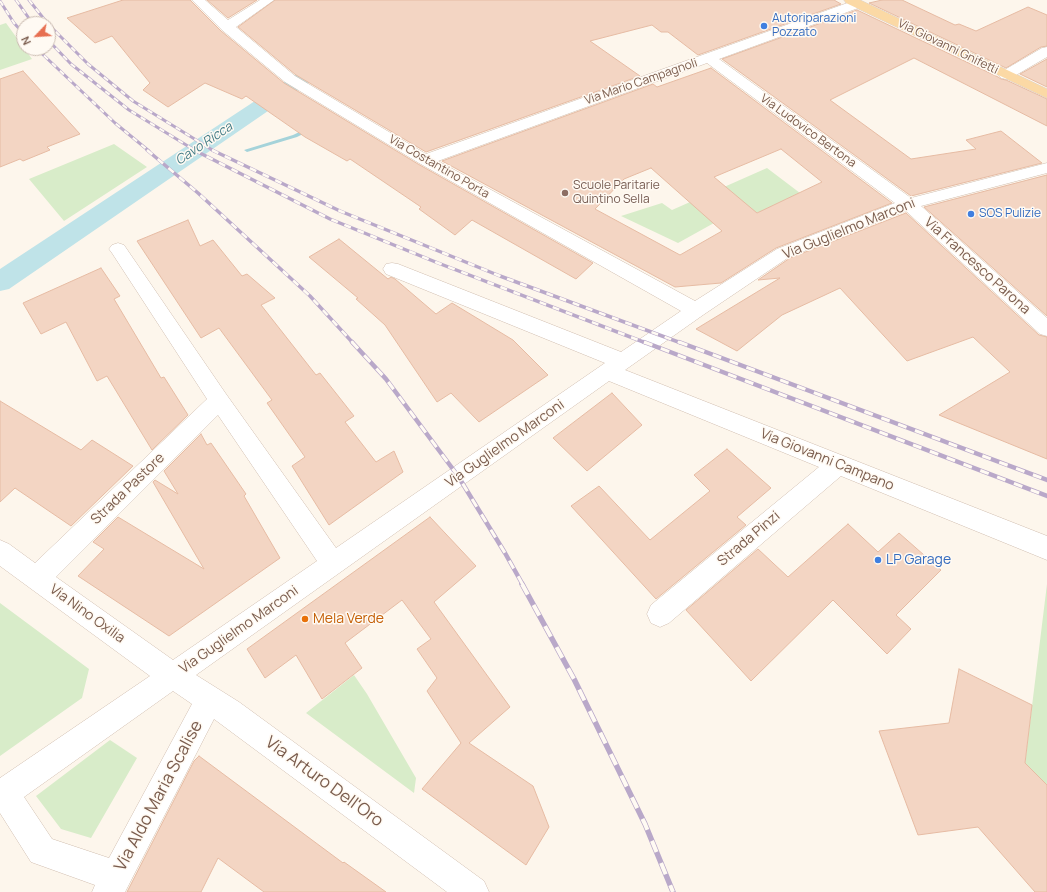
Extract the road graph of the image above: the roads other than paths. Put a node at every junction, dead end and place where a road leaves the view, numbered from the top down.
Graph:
1 (198, 0) edge
2 (268, 0) edge
3 (853, 2) edge
4 (227, 27) junction
5 (1047, 51) edge
6 (709, 58) junction
7 (1006, 75) junction
8 (1047, 94) edge
9 (425, 160) junction
10 (1047, 168) edge
11 (908, 204) junction
12 (118, 249) dead end
13 (392, 269) dead end
14 (696, 310) junction
15 (1047, 329) edge
16 (615, 367) junction
17 (219, 400) junction
18 (838, 464) junction
19 (1047, 548) edge
20 (0, 552) edge
21 (332, 564) junction
22 (37, 578) junction
23 (660, 614) dead end
24 (173, 676) junction
25 (209, 700) junction
26 (2, 795) edge
27 (112, 885) edge
28 (473, 892) edge

1 - 4 street, Via Costantino Porta
2 - 4 street
3 - 6 street, Via Mario Campagnoli
3 - 7 main road, Via Giovanni Gnifetti
4 - 9 street, Via Costantino Porta
5 - 7 street
6 - 9 street, Via Mario Campagnoli
6 - 11 street, Via Ludovico Bertona
7 - 8 main road, Via Giovanni Gnifetti
9 - 14 street, Via Costantino Porta
10 - 11 street, Via Guglielmo Marconi
11 - 14 street, Via Guglielmo Marconi
11 - 15 street, Via Francesco Parona
12 - 17 street
13 - 16 street, Via Giovanni Campano
14 - 16 street, Via Guglielmo Marconi
16 - 18 street, Via Giovanni Campano
16 - 21 street, Via Guglielmo Marconi
17 - 21 street
17 - 22 street, Strada Pastore
18 - 19 street, Via Giovanni Campano
18 - 23 street, Strada Pinzi
20 - 22 street, Via Nino Oxilia
21 - 24 street, Via Guglielmo Marconi
22 - 24 street, Via Nino Oxilia
24 - 25 street, Via Arturo Dell'Oro
24 - 26 street, Via Guglielmo Marconi
25 - 27 street, Via Aldo Maria Scalise
25 - 28 street, Via Arturo Dell'Oro
26 - 27 street

